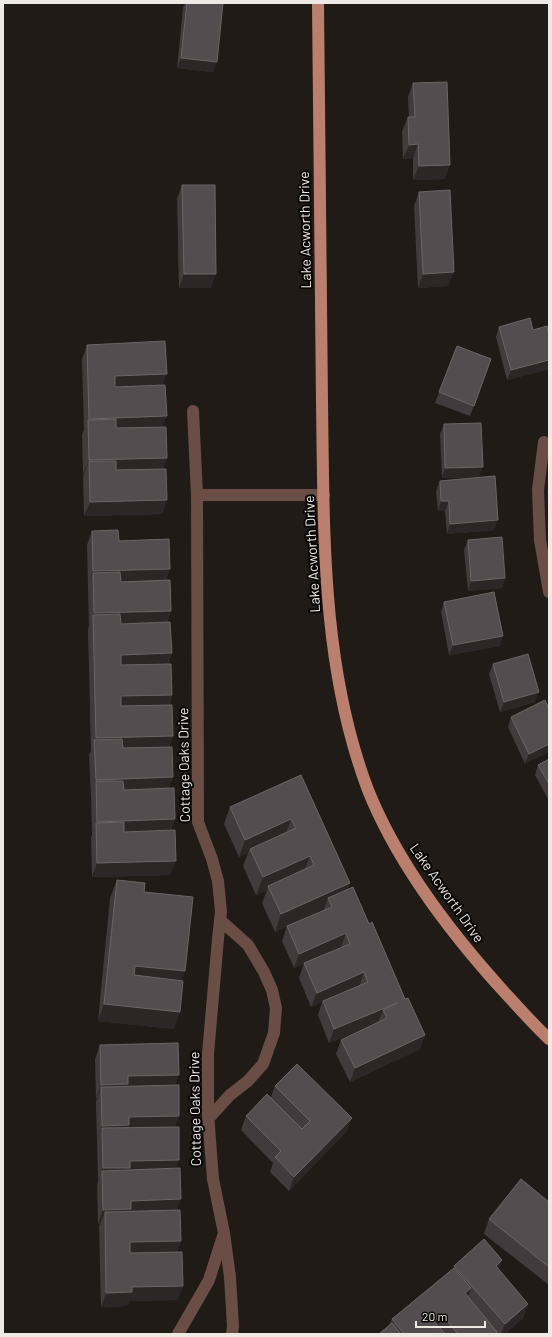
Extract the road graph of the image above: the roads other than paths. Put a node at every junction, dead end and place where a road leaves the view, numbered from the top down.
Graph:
1 (318, 3) edge
2 (193, 411) dead end
3 (544, 442) dead end
4 (197, 495) junction
5 (324, 495) junction
6 (549, 592) edge
7 (220, 920) junction
8 (549, 1039) edge
9 (208, 1119) junction
10 (224, 1232) junction
11 (178, 1334) edge
12 (232, 1334) edge

1 - 5 main road, Lake Acworth Drive
2 - 4 street, Cottage Oaks Drive
3 - 6 street
4 - 5 street
4 - 7 street, Cottage Oaks Drive
5 - 8 main road, Lake Acworth Drive
7 - 9 street, Cottage Oaks Drive
7 - 9 street
9 - 10 street, Cottage Oaks Drive
10 - 11 street
10 - 12 street, Cottage Oaks Drive

